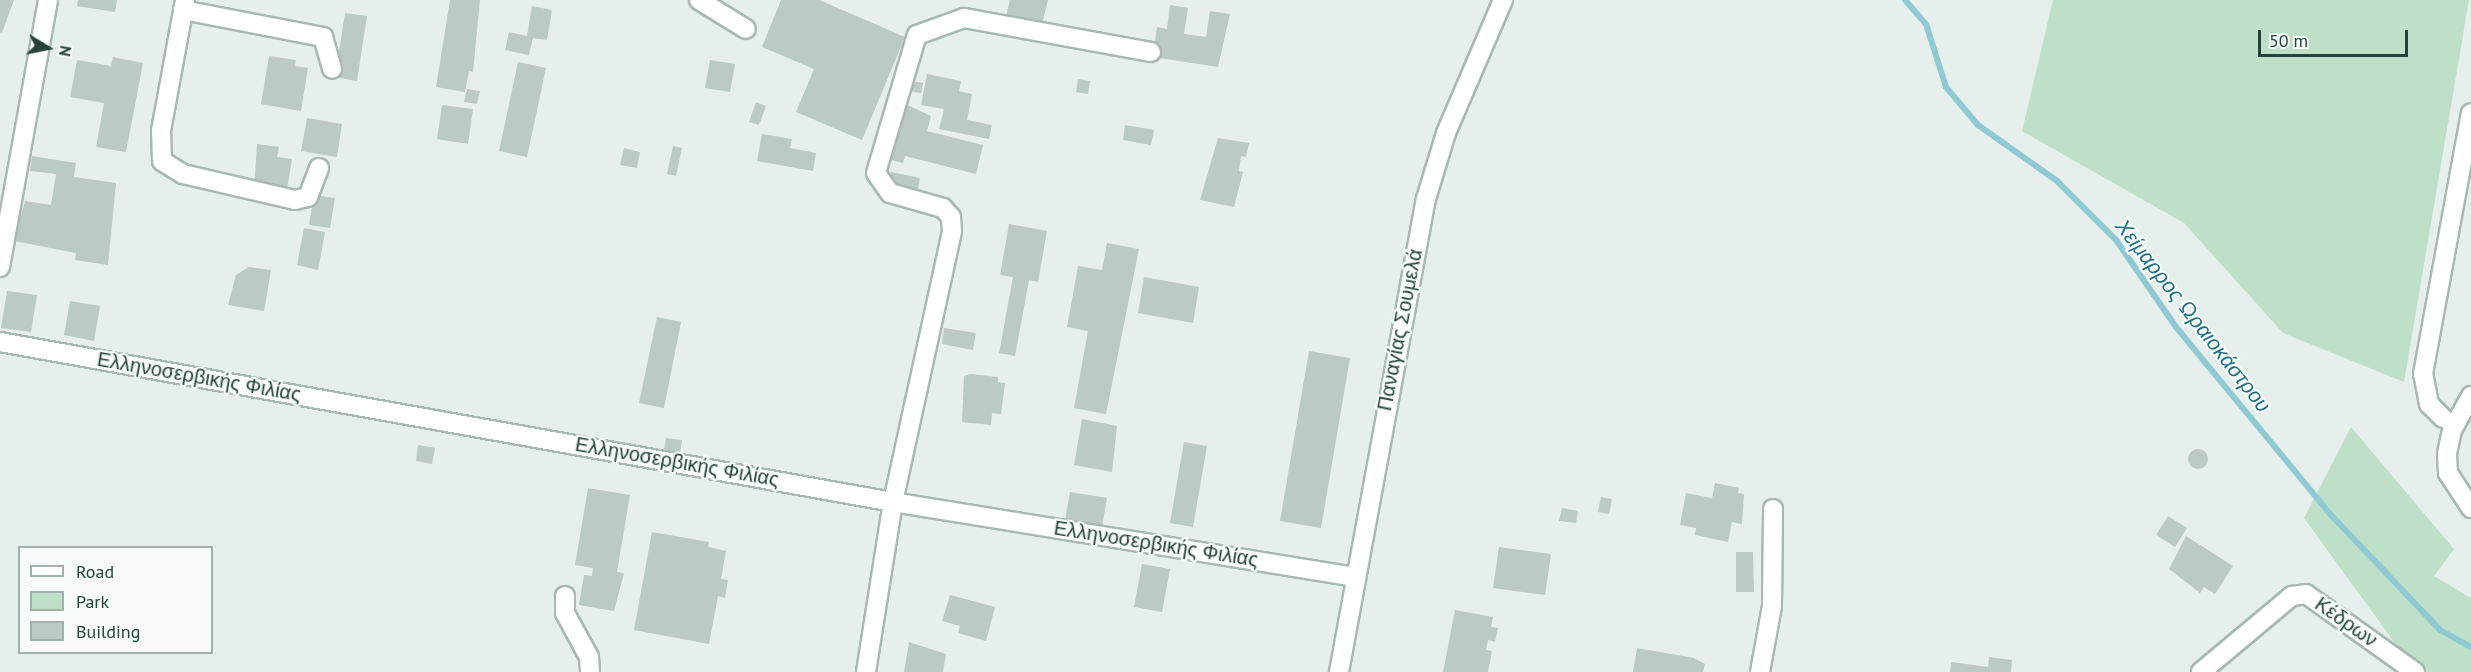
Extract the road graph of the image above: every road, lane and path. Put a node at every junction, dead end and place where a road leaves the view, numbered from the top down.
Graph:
1 (48, 0) edge
2 (699, 0) edge
3 (1503, 0) edge
4 (184, 5) edge
5 (746, 29) dead end
6 (1151, 52) dead end
7 (332, 69) dead end
8 (2471, 113) edge
9 (319, 168) dead end
10 (0, 267) edge
11 (0, 342) edge
12 (2471, 396) edge
13 (2443, 418) dead end
14 (893, 502) junction
15 (2471, 508) edge
16 (1773, 509) dead end
17 (1355, 577) junction
18 (565, 596) dead end
19 (590, 672) edge
20 (866, 672) edge
21 (1339, 672) edge
22 (1760, 672) edge
23 (2200, 672) edge
24 (2415, 672) edge

1 - 10 street
2 - 5 street
3 - 17 street, Παναγίας Σουμελά
4 - 7 street
4 - 9 street
6 - 14 street
8 - 13 street
11 - 14 street, Ελληνοσερβικής Φιλίας
12 - 15 street
14 - 17 street, Ελληνοσερβικής Φιλίας
14 - 20 street
16 - 22 street
17 - 21 street, Παναγίας Σουμελά
18 - 19 street
23 - 24 street, Κέδρων

